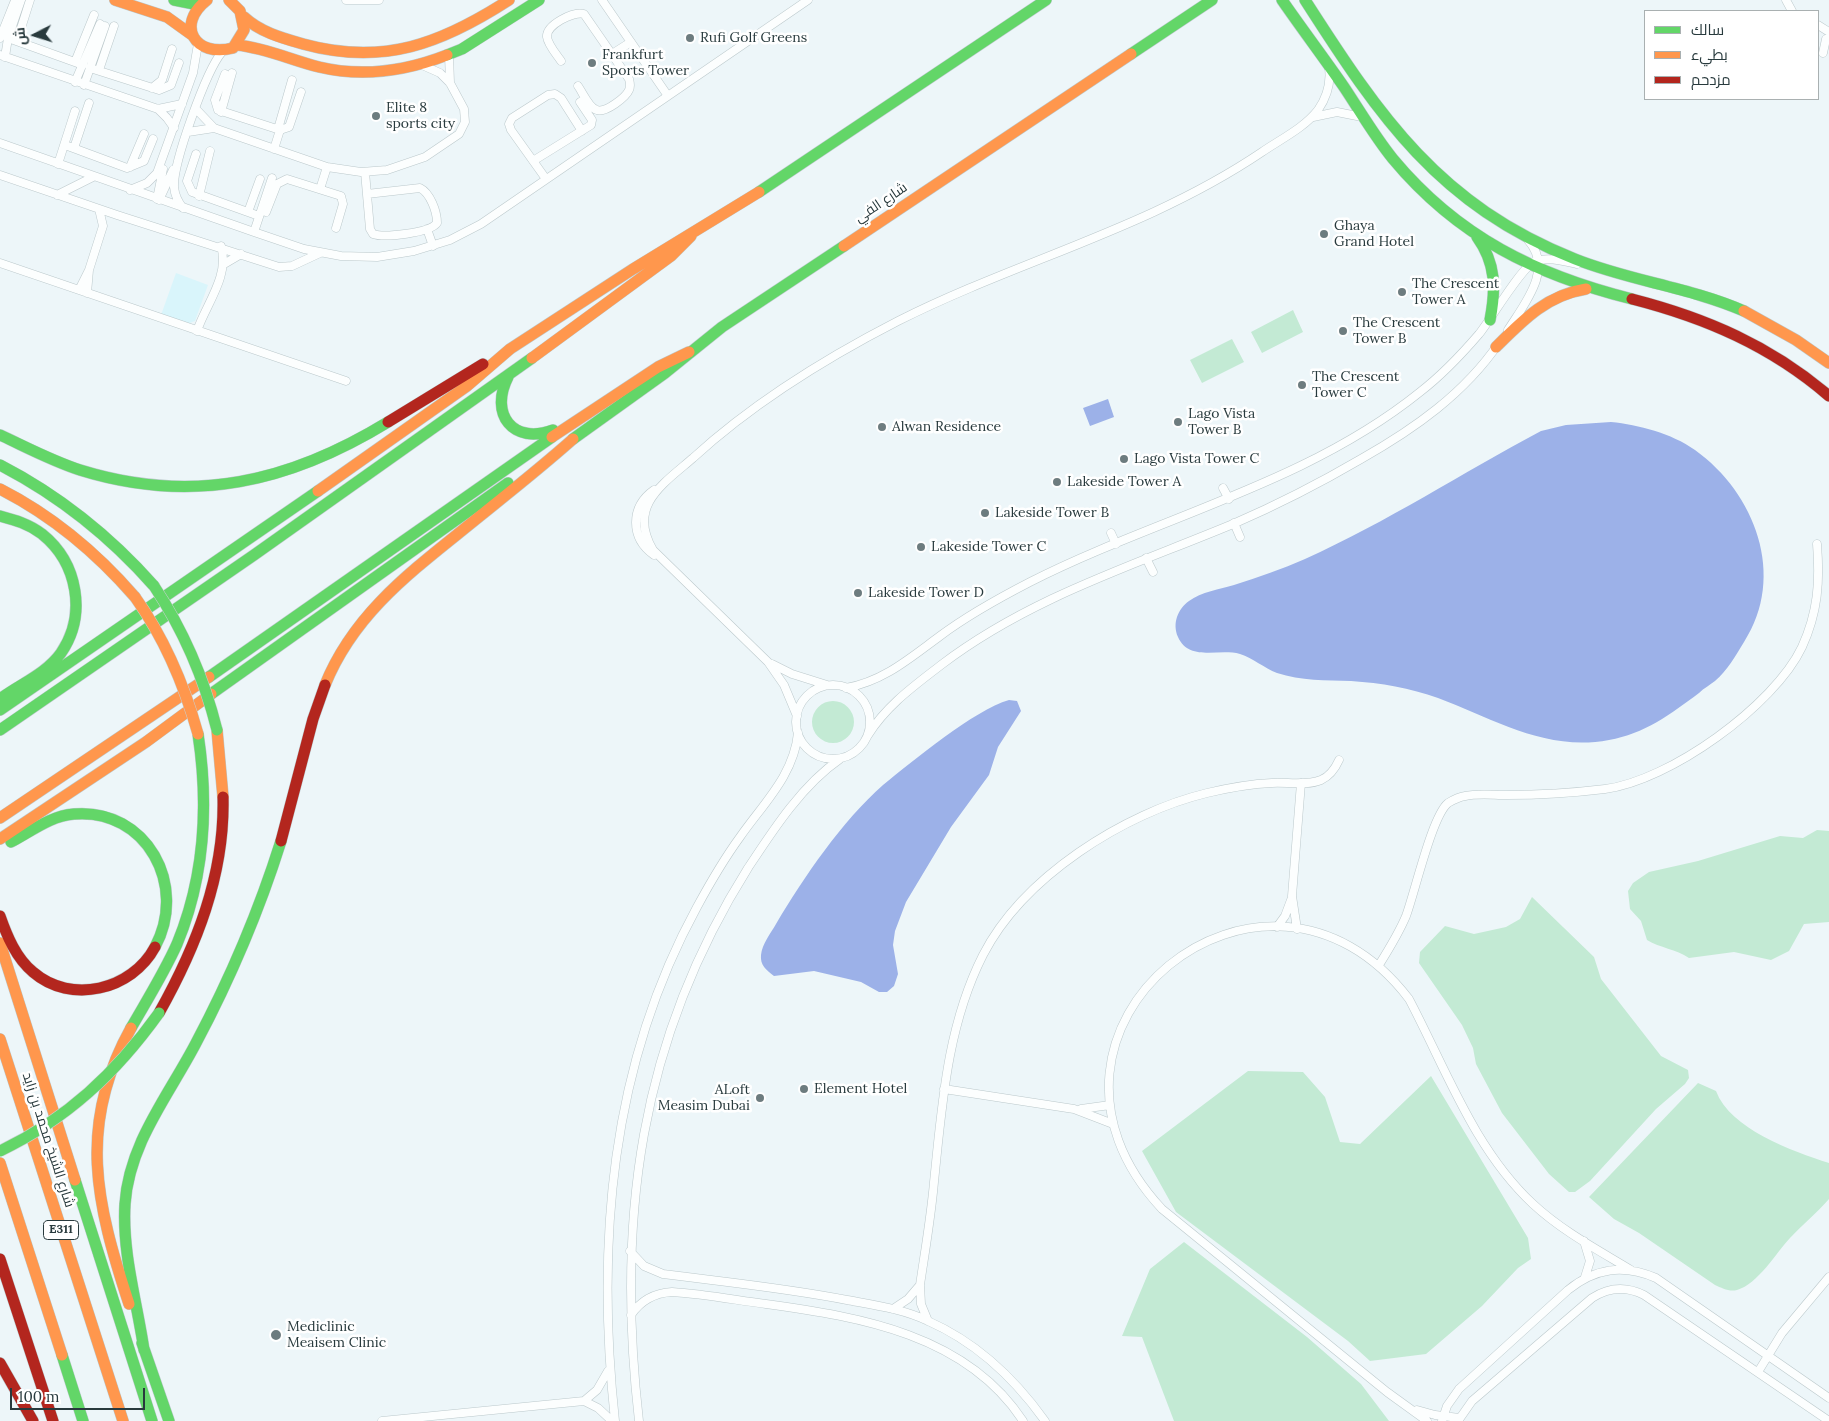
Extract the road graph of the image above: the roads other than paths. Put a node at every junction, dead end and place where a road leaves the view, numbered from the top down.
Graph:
1 (30, 0) edge
2 (115, 0) edge
3 (174, 0) edge
4 (346, 0) edge
5 (379, 0) edge
6 (509, 0) edge
7 (531, 0) edge
8 (539, 0) edge
9 (602, 0) edge
10 (808, 0) edge
11 (1046, 0) edge
12 (1212, 0) edge
13 (1282, 0) edge
14 (1305, 0) edge
15 (18, 2) edge
16 (233, 2) edge
17 (203, 3) edge
18 (94, 15) dead end
19 (244, 18) junction
20 (508, 20) junction
21 (102, 25) dead end
22 (114, 26) dead end
23 (1825, 37) edge
24 (4, 38) edge
25 (195, 40) junction
26 (17, 41) junction
27 (631, 42) junction
28 (237, 44) junction
29 (172, 49) dead end
30 (222, 52) junction
31 (1823, 53) edge
32 (612, 54) junction
33 (449, 55) junction
34 (3, 56) edge
35 (75, 62) junction
36 (561, 62) dead end
37 (180, 63) dead end
38 (420, 64) junction
39 (1328, 65) junction
40 (87, 66) junction
41 (99, 70) junction
42 (228, 73) dead end
43 (292, 80) dead end
44 (75, 82) junction
45 (450, 83) junction
46 (84, 85) junction
47 (578, 86) dead end
48 (152, 88) junction
49 (300, 92) dead end
50 (668, 96) junction
51 (89, 103) dead end
52 (578, 103) dead end
53 (182, 104) junction
54 (158, 109) junction
55 (196, 109) junction
56 (76, 111) dead end
57 (1363, 117) junction
58 (1311, 118) junction
59 (174, 128) junction
60 (214, 128) junction
61 (279, 130) junction
62 (582, 131) junction
63 (188, 132) junction
64 (144, 134) dead end
65 (153, 140) dead end
66 (0, 143) edge
67 (65, 145) junction
68 (74, 148) junction
69 (274, 149) junction
70 (166, 150) junction
71 (210, 151) dead end
72 (181, 153) junction
73 (196, 154) dead end
74 (533, 161) junction
75 (58, 164) junction
76 (130, 167) junction
77 (327, 167) junction
78 (365, 172) junction
79 (0, 174) edge
80 (93, 177) junction
81 (272, 178) dead end
82 (260, 179) dead end
83 (546, 179) junction
84 (320, 189) junction
85 (129, 190) junction
86 (367, 194) junction
87 (57, 195) junction
88 (199, 196) junction
89 (158, 199) junction
90 (99, 209) junction
91 (184, 209) junction
92 (248, 212) junction
93 (263, 214) junction
94 (117, 215) junction
95 (103, 226) junction
96 (336, 228) dead end
97 (427, 229) junction
98 (1471, 230) junction
99 (254, 232) junction
100 (1522, 233) junction
101 (691, 236) junction
102 (221, 246) junction
103 (433, 246) junction
104 (320, 253) junction
105 (241, 254) junction
106 (0, 263) edge
107 (224, 264) junction
108 (1536, 265) junction
109 (1596, 267) junction
110 (89, 270) junction
111 (1590, 289) junction
112 (78, 290) junction
113 (87, 293) junction
114 (208, 311) junction
115 (1490, 320) junction
116 (197, 331) junction
117 (205, 334) junction
118 (1496, 347) junction
119 (510, 349) junction
120 (689, 352) junction
121 (1829, 364) edge
122 (512, 372) junction
123 (346, 381) dead end
124 (1829, 396) edge
125 (588, 414) junction
126 (0, 435) edge
127 (572, 439) junction
128 (0, 465) edge
129 (1223, 488) dead end
130 (0, 489) edge
131 (1229, 499) junction
132 (0, 516) edge
133 (1234, 523) junction
134 (1111, 533) dead end
135 (1240, 537) dead end
136 (1116, 544) junction
137 (1817, 544) dead end
138 (1146, 558) junction
139 (1153, 572) dead end
140 (768, 662) junction
141 (829, 686) junction
142 (846, 688) junction
143 (0, 699) edge
144 (0, 710) edge
145 (797, 716) junction
146 (0, 730) edge
147 (798, 733) junction
148 (868, 735) junction
149 (840, 758) junction
150 (1339, 760) dead end
151 (1301, 783) junction
152 (0, 818) edge
153 (0, 839) edge
154 (0, 846) edge
155 (1292, 896) junction
156 (0, 916) edge
157 (1276, 927) junction
158 (1297, 929) junction
159 (0, 943) edge
160 (1378, 965) junction
161 (0, 1040) edge
162 (944, 1089) junction
163 (1110, 1105) junction
164 (1074, 1109) junction
165 (1113, 1124) junction
166 (0, 1152) edge
167 (0, 1163) edge
168 (1584, 1241) junction
169 (630, 1251) junction
170 (0, 1259) edge
171 (1631, 1270) junction
172 (1585, 1277) junction
173 (1829, 1277) edge
174 (920, 1285) junction
175 (893, 1309) junction
176 (631, 1316) junction
177 (928, 1321) junction
178 (144, 1350) junction
179 (1768, 1356) junction
180 (0, 1363) edge
181 (609, 1369) junction
182 (1758, 1372) junction
183 (1829, 1398) edge
184 (584, 1401) junction
185 (1410, 1408) junction
186 (1442, 1419) edge
187 (1459, 1419) edge
188 (401, 1420) edge
189 (33, 1421) edge
190 (53, 1421) edge
191 (83, 1421) edge
192 (123, 1421) edge
193 (152, 1421) edge
194 (168, 1421) edge
195 (382, 1421) edge
196 (613, 1421) edge
197 (639, 1421) edge
198 (1024, 1421) edge
199 (1045, 1421) edge
200 (1427, 1421) edge
201 (1829, 1421) edge

1 - 26 street
2 - 25 main road
3 - 17 main road
4 - 5 street
6 - 19 main road
7 - 20 main road
8 - 20 main road
9 - 27 street
10 - 50 street
11 - 101 main road
12 - 120 main road, شارع الفي
13 - 39 main road
14 - 100 main road
15 - 24 street
16 - 19 main road
17 - 25 main road
18 - 35 street
19 - 28 main road
20 - 33 main road
21 - 40 street
22 - 41 street
23 - 31 street
24 - 26 street
24 - 34 street
25 - 30 main road
25 - 53 street
26 - 35 street
27 - 32 street
27 - 50 street
28 - 30 main road
28 - 38 main road
29 - 48 street
30 - 55 street
32 - 36 street
32 - 47 street
33 - 38 main road
33 - 45 street
34 - 44 street
35 - 40 street
37 - 48 street
38 - 45 street
39 - 57 main road
39 - 58 street
40 - 41 street
40 - 44 street
40 - 46 street
41 - 48 street
42 - 61 street
43 - 61 street
44 - 46 street
45 - 78 street
46 - 54 street
49 - 61 street
50 - 83 street
51 - 68 street
52 - 62 street
53 - 54 street
53 - 59 street
54 - 59 street
55 - 60 street
55 - 63 street
56 - 67 street
57 - 58 street
57 - 98 main road
58 - 140 street
59 - 70 street
60 - 63 street
60 - 69 street
61 - 69 street
62 - 74 street
62 - 74 street
63 - 72 street
64 - 76 street
65 - 76 street
66 - 75 street
67 - 68 street
67 - 75 street
68 - 76 street
69 - 77 street
70 - 85 street
70 - 89 street
71 - 88 street
72 - 89 street
72 - 91 street
73 - 88 street
74 - 83 street
75 - 80 street
77 - 78 street
77 - 84 street
78 - 86 street
79 - 87 street
80 - 85 street
80 - 87 street
81 - 93 street
82 - 92 street
83 - 103 street
84 - 93 street
84 - 96 street
85 - 89 street
86 - 97 street
86 - 97 street
87 - 90 street
88 - 92 street
89 - 91 street
90 - 94 street
90 - 95 street
91 - 99 street
92 - 93 street
93 - 99 street
94 - 95 street
94 - 102 street
95 - 110 street
97 - 103 street
98 - 108 main road
98 - 115 main road
99 - 104 street
100 - 108 street
100 - 109 main road
101 - 119 main road
101 - 122 main road
102 - 105 street
102 - 107 street
103 - 104 street
104 - 105 street
105 - 107 street
106 - 112 street
107 - 114 street
108 - 109 street
108 - 111 main road
108 - 115 street
108 - 118 street
109 - 121 main road
110 - 112 street
110 - 113 street
111 - 118 main road
111 - 124 main road
112 - 113 street
113 - 116 street
114 - 116 street
114 - 117 street
115 - 131 street
116 - 117 street
117 - 123 street
118 - 133 street
119 - 126 main road
119 - 144 main road, bridge
120 - 125 main road
120 - 127 main road, شارع الفي
122 - 125 main road
122 - 146 main road, bridge
125 - 152 main road, bridge
127 - 153 main road, bridge
127 - 178 main road
128 - 166 main road, bridge
129 - 131 street
130 - 178 main road, bridge
131 - 136 street
132 - 143 main road
133 - 135 street
133 - 138 street
134 - 136 street
136 - 142 street
137 - 160 street
138 - 139 street
138 - 148 street
140 - 141 street
140 - 145 street
141 - 142 street
141 - 145 street
142 - 148 street
145 - 147 street
147 - 149 street
147 - 181 street
148 - 149 street
149 - 169 street
150 - 151 street
151 - 155 street
151 - 162 street
154 - 156 main road
155 - 157 street
155 - 158 street
157 - 158 street
157 - 163 street
158 - 160 street
159 - 193 main road
160 - 168 street
161 - 192 main road, شارع الشيخ محمد بن زايد / E311
162 - 164 street
162 - 174 street
163 - 164 street
163 - 165 street
164 - 165 street
165 - 185 street
167 - 191 main road, E311
168 - 171 street
168 - 172 street
169 - 175 street
169 - 176 street
170 - 190 main road
171 - 172 street
171 - 179 street
172 - 186 street
173 - 179 street
174 - 175 street
174 - 177 street
175 - 177 street
176 - 197 street
176 - 198 street
177 - 199 street
178 - 194 main road
179 - 182 street
179 - 183 street
180 - 189 main road
181 - 184 street
181 - 196 street
182 - 187 street
182 - 201 street
184 - 188 street
184 - 196 street
185 - 186 street
185 - 200 street
186 - 187 street
188 - 195 street

